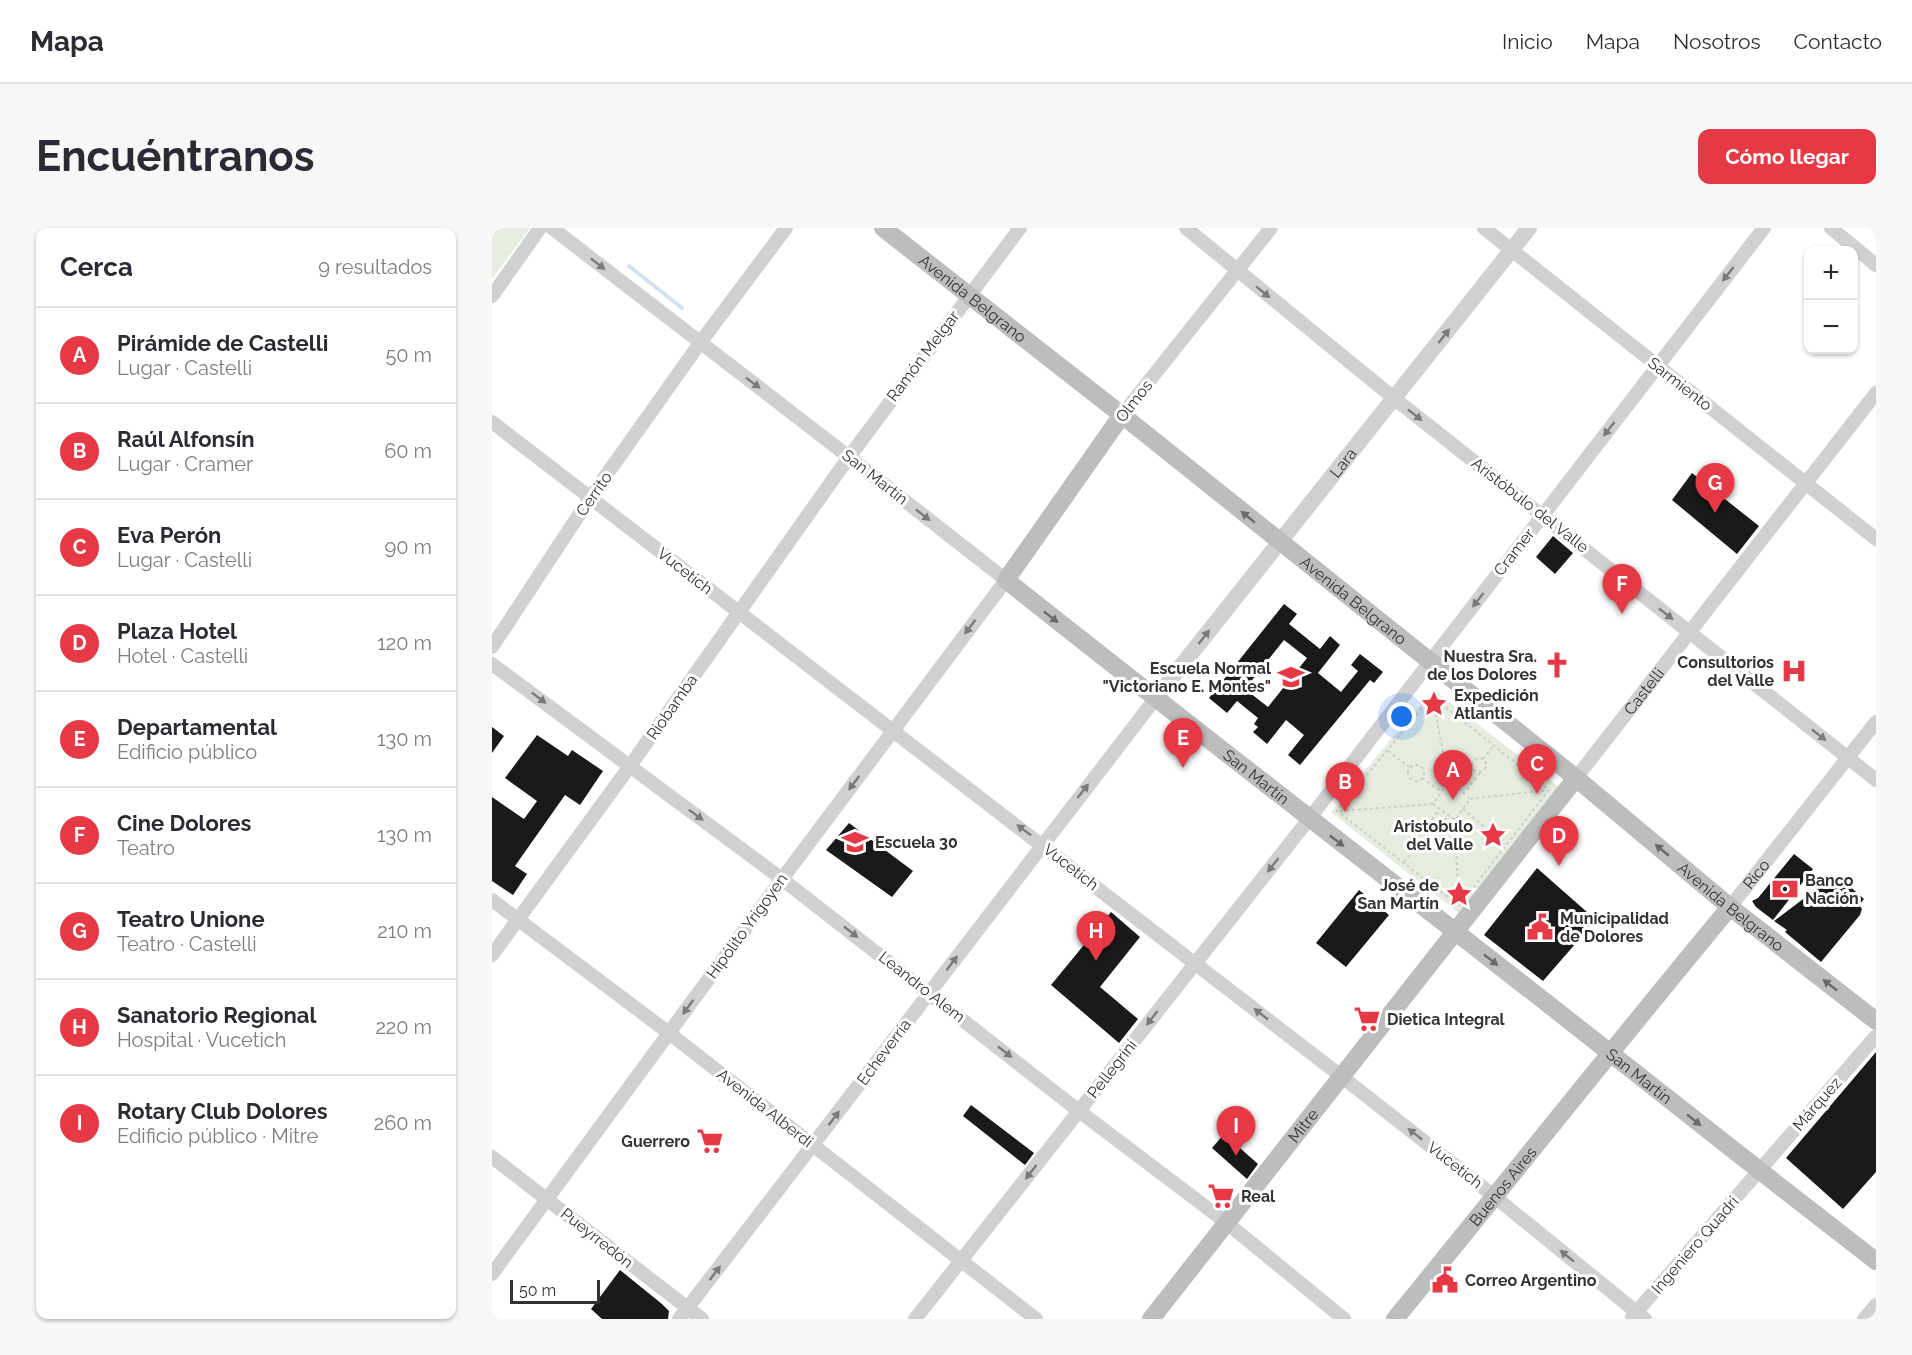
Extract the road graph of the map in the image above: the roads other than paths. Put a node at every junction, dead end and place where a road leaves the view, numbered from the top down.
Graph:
1 (540, 228) edge
2 (552, 228) edge
3 (786, 228) edge
4 (883, 228) edge
5 (1020, 228) edge
6 (1186, 228) edge
7 (1271, 228) edge
8 (1484, 228) edge
9 (1529, 228) edge
10 (1764, 228) edge
11 (1831, 228) edge
12 (1512, 250) junction
13 (1876, 265) edge
14 (1238, 271) junction
15 (969, 295) junction
16 (492, 296) edge
17 (700, 343) junction
18 (1658, 366) junction
19 (1876, 393) edge
20 (1395, 399) junction
21 (1122, 416) junction
22 (492, 422) edge
23 (849, 457) junction
24 (1806, 483) junction
25 (590, 498) junction
26 (1543, 516) junction
27 (1876, 539) edge
28 (1280, 542) junction
29 (1006, 580) junction
30 (738, 612) junction
31 (1690, 633) junction
32 (492, 647) edge
33 (1430, 662) junction
34 (492, 664) edge
35 (1155, 699) junction
36 (1876, 722) edge
37 (892, 732) junction
38 (1848, 758) junction
39 (630, 766) junction
40 (1576, 778) junction
41 (1876, 780) edge
42 (1309, 819) junction
43 (1042, 844) junction
44 (782, 879) junction
45 (492, 900) edge
46 (1730, 907) junction
47 (518, 920) junction
48 (1456, 933) junction
49 (492, 955) edge
50 (1195, 964) junction
51 (930, 993) junction
52 (1876, 1021) edge
53 (669, 1033) junction
54 (1876, 1036) edge
55 (1610, 1052) junction
56 (1341, 1076) junction
57 (1079, 1111) junction
58 (813, 1145) junction
59 (492, 1157) edge
60 (1759, 1171) junction
61 (1495, 1197) junction
62 (547, 1199) junction
63 (1227, 1223) junction
64 (1876, 1260) edge
65 (961, 1261) junction
66 (492, 1274) edge
67 (1876, 1305) edge
68 (684, 1313) edge
69 (1637, 1317) edge
70 (702, 1319) edge
71 (915, 1319) edge
72 (1036, 1319) edge
73 (1151, 1319) edge
74 (1344, 1319) edge
75 (1395, 1319) edge
76 (1864, 1319) edge

1 - 16 street
2 -> 17 street, San Martín
3 - 17 street, Cerrito
4 - 15 main road, Avenida Belgrano
5 - 15 street, Ramón Melgar
6 - 14 street, Aristóbulo del Valle
7 - 14 street, Olmos
8 - 12 street, Sarmiento
9 - 12 street, Lara
10 -> 18 street, Cramer
11 - 13 street
12 - 18 street, Sarmiento
20 -> 12 street, Lara
14 -> 20 street, Aristóbulo del Valle
14 - 21 street, Olmos
15 - 21 main road, Avenida Belgrano
15 - 23 street, Ramón Melgar
17 -> 23 street, San Martín
17 - 25 street, Cerrito
18 - 24 street, Sarmiento
18 -> 26 street, Cramer
19 - 24 street, Castelli
20 -> 26 street, Aristóbulo del Valle
20 - 28 street, Lara
28 -> 21 main road, Avenida Belgrano
21 - 29 main road, Olmos
22 - 25 street, Vucetich
23 -> 29 street, San Martín
23 - 30 street, Riobamba
24 - 27 street, Sarmiento
24 - 31 street, Castelli
25 - 30 street, Vucetich
25 - 32 street, Cerrito
26 -> 31 street, Aristóbulo del Valle
26 -> 33 street, Cramer
28 - 33 main road, Avenida Belgrano
35 -> 28 street, Lara
29 -> 35 main road, San Martín
29 -> 37 street, Hipólito Yrigoyen
30 - 37 street, Vucetich
30 - 39 street, Riobamba
31 -> 38 street, Aristóbulo del Valle
31 - 40 street, Castelli
33 - 40 main road, Avenida Belgrano
33 - 42 street, Cramer
34 -> 39 street, Leandro Alem
35 - 42 main road, San Martín
43 -> 35 street, Echeverría
36 - 38 street, Rico
43 -> 37 street, Vucetich
37 -> 44 street, Hipólito Yrigoyen
38 - 41 street, Aristóbulo del Valle
38 - 46 street, Rico
39 -> 44 street, Leandro Alem
39 - 47 street, Riobamba
46 -> 40 main road, Avenida Belgrano
40 - 48 main road, Castelli
42 -> 48 main road, San Martín
42 -> 50 street, Pellegrini
43 - 50 street, Vucetich
51 -> 43 street, Echeverría
44 -> 51 street, Leandro Alem
44 -> 53 street, Hipólito Yrigoyen
45 - 47 street, Avenida Alberdi
52 -> 46 main road, Avenida Belgrano
46 - 55 main road, Rico
47 - 49 street, Riobamba
47 - 53 street, Avenida Alberdi
48 -> 55 main road, San Martín
48 - 56 main road, Mitre
56 -> 50 street, Vucetich
50 -> 57 street, Pellegrini
51 -> 57 street, Leandro Alem
58 -> 51 street, Echeverría
53 - 58 street, Avenida Alberdi
53 - 62 street, Hipólito Yrigoyen
54 - 60 street, Márquez
55 -> 60 main road, San Martín
55 - 61 main road, Buenos Aires
61 -> 56 street, Vucetich
56 - 63 main road, Mitre
57 - 63 street, Leandro Alem
57 -> 65 street, Pellegrini
58 - 65 street, Avenida Alberdi
68 -> 58 street, Echeverría
59 - 62 street, Pueyrredón
60 - 64 main road, San Martín
60 - 69 street, Ingeniero Quadri
69 -> 61 street, Vucetich
61 - 75 main road, Buenos Aires
62 - 66 street, Hipólito Yrigoyen
62 - 68 street, Pueyrredón
63 - 73 main road, Mitre
63 - 74 street, Leandro Alem
65 - 71 street, Pellegrini
65 - 72 street, Avenida Alberdi
67 - 76 street
68 - 70 street, Pueyrredón

